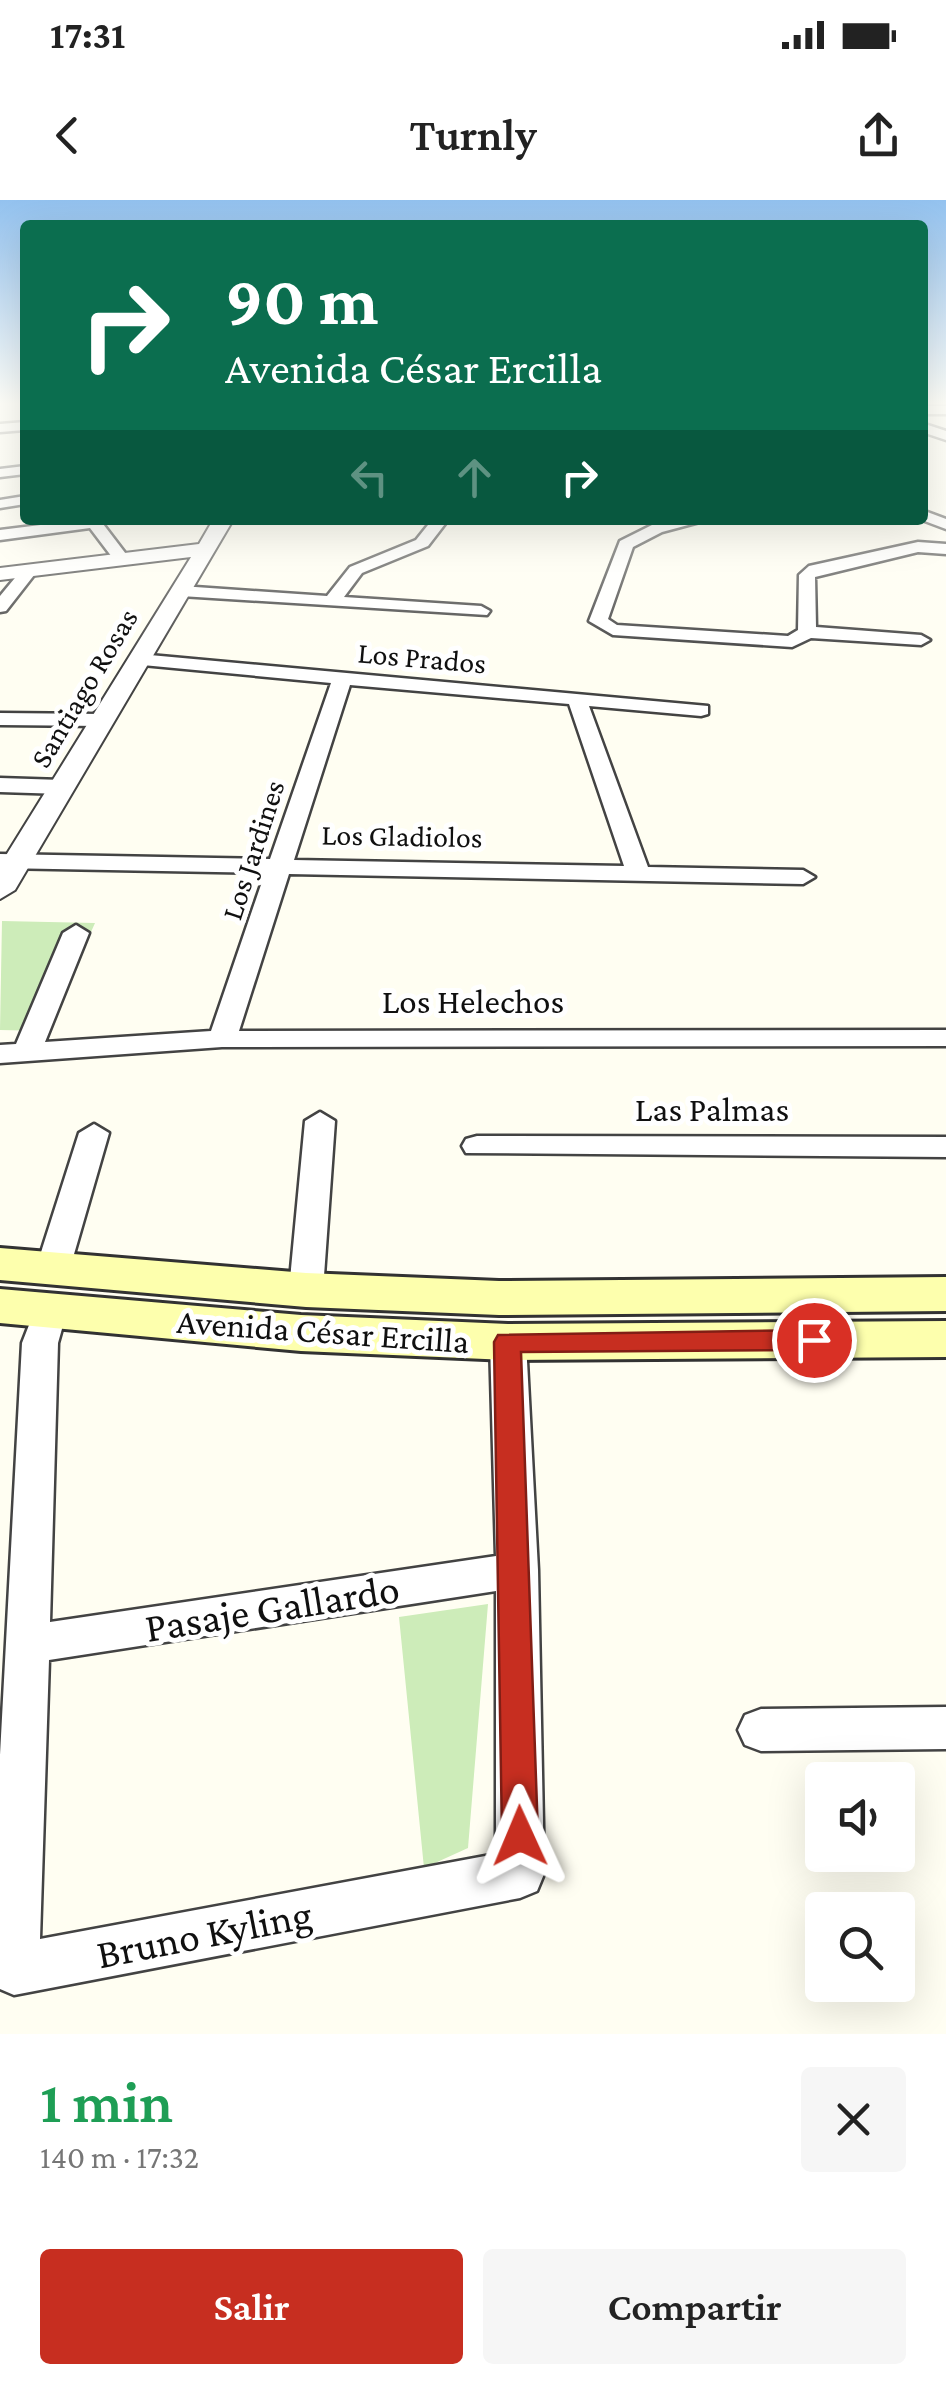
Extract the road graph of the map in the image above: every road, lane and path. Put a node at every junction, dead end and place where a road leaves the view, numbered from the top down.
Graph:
1 (72, 525) edge
2 (95, 525) edge
3 (221, 525) edge
4 (436, 525) edge
5 (673, 525) edge
6 (0, 535) edge
7 (206, 549) junction
8 (946, 550) edge
9 (121, 558) junction
10 (30, 570) junction
11 (0, 574) edge
12 (181, 591) junction
13 (332, 601) junction
14 (0, 607) edge
15 (481, 611) dead end
16 (807, 632) junction
17 (921, 640) dead end
18 (139, 660) junction
19 (342, 680) junction
20 (578, 702) junction
21 (700, 710) dead end
22 (0, 719) edge
23 (102, 720) junction
24 (0, 785) edge
25 (62, 787) junction
26 (9, 861) edge
27 (282, 866) junction
28 (639, 874) junction
29 (803, 877) dead end
30 (0, 890) edge
31 (76, 933) dead end
32 (946, 1038) edge
33 (222, 1039) junction
34 (14, 1053) edge
35 (320, 1121) dead end
36 (94, 1133) dead end
37 (477, 1146) dead end
38 (946, 1147) edge
39 (0, 1264) edge
40 (306, 1290) junction
41 (69, 1291) junction
42 (946, 1294) edge
43 (0, 1306) edge
44 (436, 1317) junction
45 (806, 1318) junction
46 (946, 1339) edge
47 (508, 1342) junction
48 (517, 1570) junction
49 (26, 1644) junction
50 (946, 1728) edge
51 (761, 1730) dead end

1 - 6 street
2 - 9 street
3 - 7 street, Santiago Rosas
4 - 13 street
5 - 16 street
7 - 9 street
7 - 12 street, Santiago Rosas
8 - 16 street
9 - 10 street
10 - 11 street
10 - 14 street
12 - 13 street
12 - 18 street, Santiago Rosas
13 - 15 street
16 - 17 street
18 - 19 street, Los Prados
18 - 23 street, Santiago Rosas
19 - 20 street, Los Prados
19 - 27 street, Los Jardines
20 - 21 street, Los Prados
20 - 28 street
22 - 23 street
23 - 25 street, Santiago Rosas
24 - 25 street
25 - 26 street, Santiago Rosas
26 - 27 street, Los Gladiolos
26 - 30 street, Santiago Rosas
27 - 28 street, Los Gladiolos
27 - 33 street, Los Jardines
28 - 29 street, Los Gladiolos
31 - 34 street
32 - 33 street, Los Helechos
33 - 34 street, Los Helechos
35 - 40 street
36 - 41 street, Bruno Kyling
37 - 38 street, Las Palmas
39 - 41 main road, Avenida César Ercilla
40 - 41 main road, Avenida César Ercilla
40 - 44 main road, Avenida César Ercilla
41 - 43 main road, Avenida César Ercilla
41 - 44 main road, Avenida César Ercilla
41 - 49 street, Bruno Kyling
42 - 45 main road, Avenida César Ercilla
44 - 45 main road, Avenida César Ercilla
44 - 47 main road, Avenida César Ercilla
45 - 46 main road, Avenida César Ercilla
45 - 47 main road, Avenida César Ercilla
47 - 48 street, Bruno Kyling
48 - 49 street, Pasaje Gallardo
48 - 49 street, Bruno Kyling
50 - 51 street

